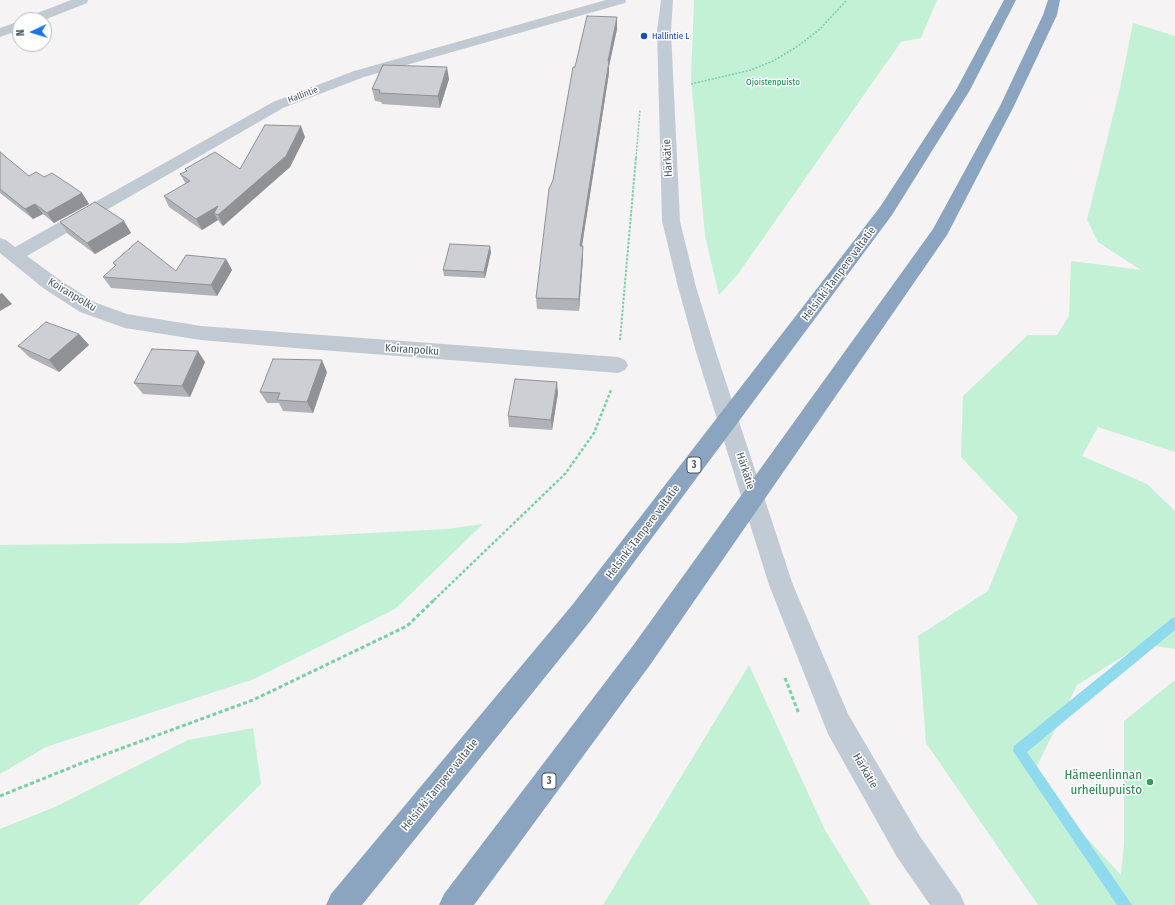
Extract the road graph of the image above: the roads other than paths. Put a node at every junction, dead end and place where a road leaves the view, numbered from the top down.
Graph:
1 (82, 0) edge
2 (620, 0) edge
3 (667, 0) edge
4 (1010, 0) edge
5 (1054, 0) edge
6 (52, 12) edge
7 (12, 28) edge
8 (0, 33) edge
9 (7, 249) edge
10 (618, 365) road end
11 (342, 905) edge
12 (456, 905) edge
13 (949, 905) edge

1 - 6 street
2 - 9 street, Hallintie
3 - 13 main road, Härkätie
4 - 11 highway, Helsinki-Tampere valtatie / 3
5 - 12 highway, 3
7 - 8 street
9 - 10 street, Koiranpolku

